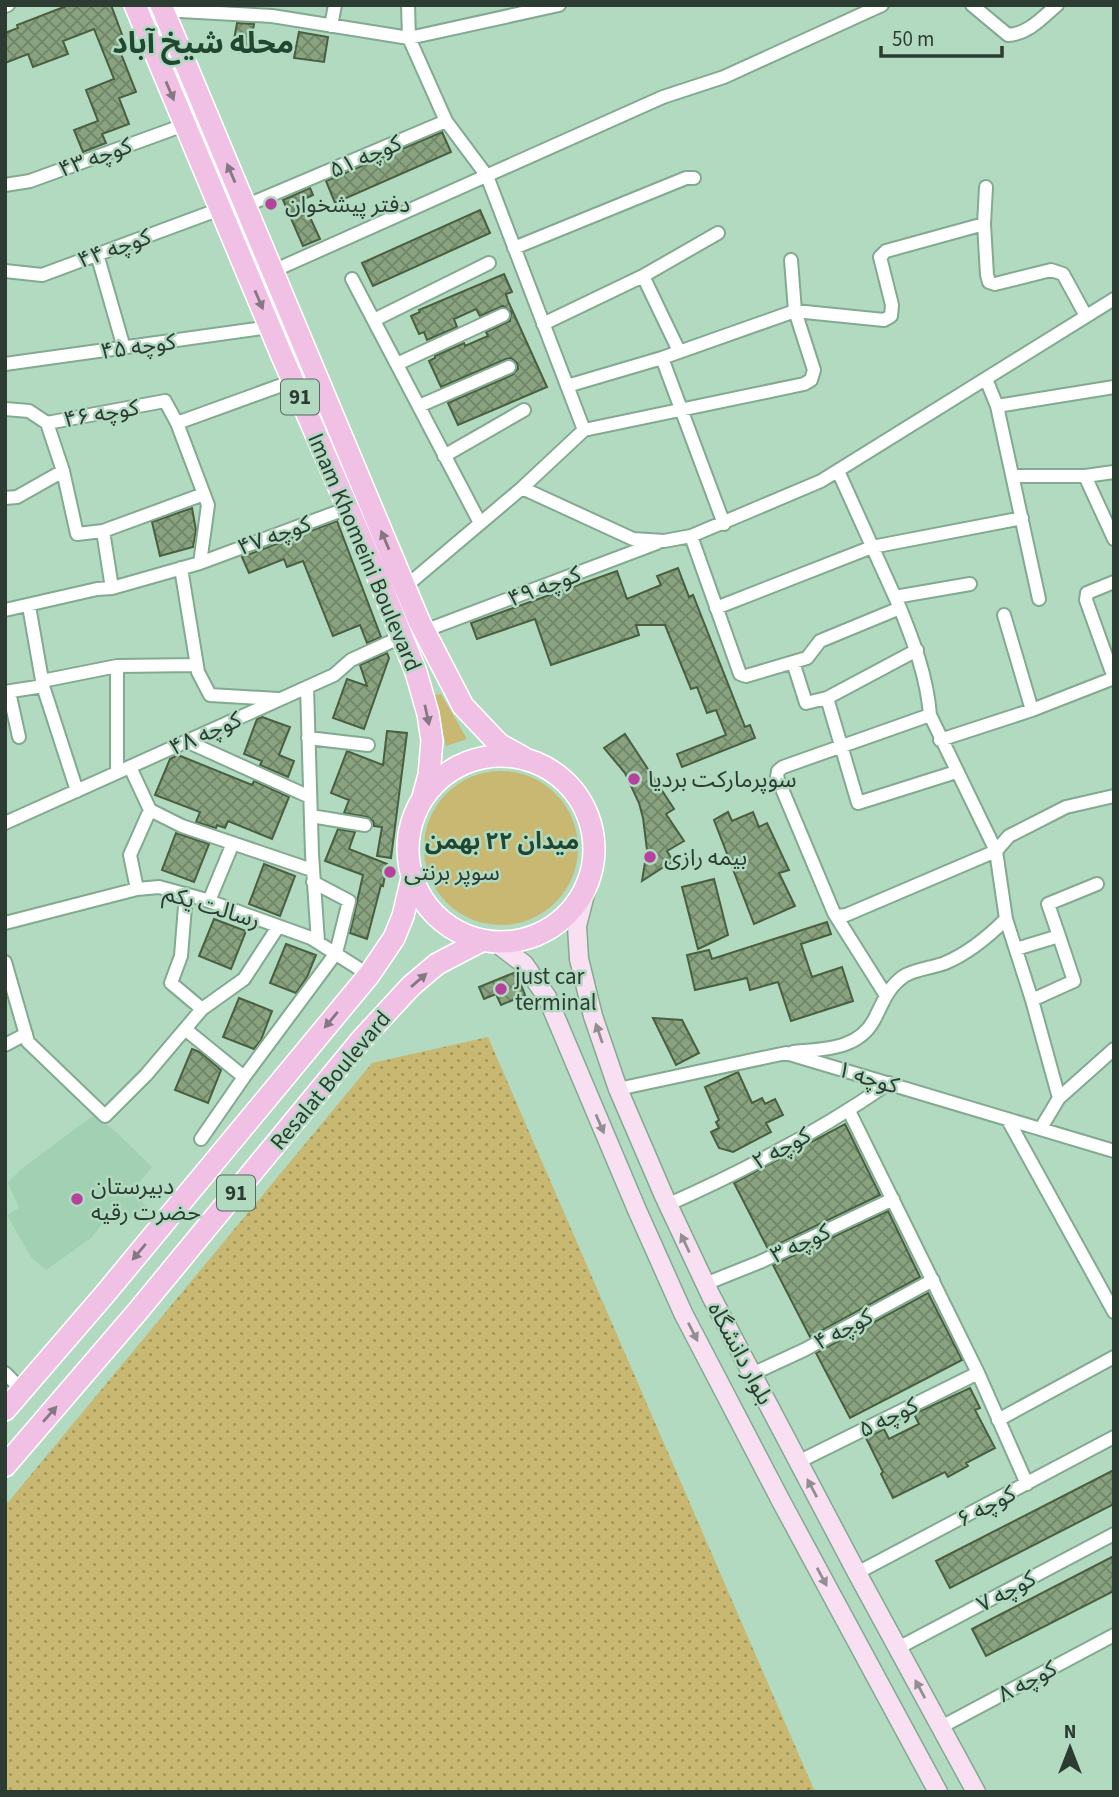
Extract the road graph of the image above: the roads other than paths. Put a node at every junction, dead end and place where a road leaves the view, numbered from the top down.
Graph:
1 (135, 5) edge
2 (335, 5) edge
3 (408, 5) edge
4 (882, 5) edge
5 (972, 5) edge
6 (1057, 5) edge
7 (552, 6) edge
8 (161, 7) edge
9 (272, 11) edge
10 (331, 26) junction
11 (410, 38) junction
12 (446, 121) junction
13 (184, 125) junction
14 (487, 176) junction
15 (694, 178) dead end
16 (5, 185) edge
17 (986, 187) dead end
18 (245, 206) junction
19 (220, 209) junction
20 (984, 225) junction
21 (718, 233) dead end
22 (514, 248) junction
23 (97, 254) junction
24 (792, 260) dead end
25 (489, 263) dead end
26 (5, 271) edge
27 (273, 271) junction
28 (642, 276) junction
29 (352, 279) dead end
30 (1114, 299) edge
31 (795, 311) junction
32 (503, 315) dead end
33 (1086, 316) junction
34 (374, 320) junction
35 (543, 324) junction
36 (270, 327) junction
37 (124, 348) junction
38 (679, 351) junction
39 (662, 358) junction
40 (5, 364) edge
41 (397, 364) junction
42 (509, 367) dead end
43 (986, 379) junction
44 (293, 381) junction
45 (567, 386) junction
46 (1114, 387) edge
47 (419, 406) junction
48 (997, 406) junction
49 (5, 409) edge
50 (681, 409) junction
51 (524, 410) dead end
52 (47, 423) junction
53 (177, 423) junction
54 (584, 430) junction
55 (444, 456) junction
56 (63, 471) junction
57 (838, 471) junction
58 (1114, 472) edge
59 (1013, 476) junction
60 (1085, 476) junction
61 (522, 488) junction
62 (204, 494) junction
63 (5, 498) edge
64 (348, 508) junction
65 (1022, 518) junction
66 (480, 523) junction
67 (724, 524) junction
68 (103, 531) junction
69 (691, 536) junction
70 (1114, 539) edge
71 (664, 541) junction
72 (872, 547) junction
73 (200, 562) junction
74 (181, 568) junction
75 (1114, 582) edge
76 (970, 584) dead end
77 (405, 587) junction
78 (112, 588) junction
79 (1039, 599) dead end
80 (897, 603) junction
81 (29, 606) junction
82 (716, 608) junction
83 (5, 610) edge
84 (1003, 615) dead end
85 (424, 631) junction
86 (401, 637) junction
87 (917, 650) junction
88 (793, 662) junction
89 (197, 665) junction
90 (117, 666) junction
91 (1114, 678) edge
92 (43, 683) junction
93 (307, 687) junction
94 (7, 692) edge
95 (827, 698) junction
96 (281, 699) junction
97 (1032, 710) junction
98 (930, 715) junction
99 (19, 737) dead end
100 (309, 738) junction
101 (940, 740) junction
102 (186, 741) junction
103 (368, 745) dead end
104 (842, 746) junction
105 (524, 758) junction
106 (123, 769) junction
107 (956, 772) junction
108 (77, 791) junction
109 (1114, 796) edge
110 (310, 797) junction
111 (423, 797) junction
112 (150, 810) junction
113 (311, 816) junction
114 (5, 824) edge
115 (365, 825) dead end
116 (233, 843) junction
117 (996, 852) junction
118 (313, 876) junction
119 (412, 878) junction
120 (1097, 884) dead end
121 (137, 889) junction
122 (586, 890) junction
123 (187, 894) junction
124 (209, 901) junction
125 (834, 913) junction
126 (1006, 919) junction
127 (5, 923) edge
128 (278, 927) junction
129 (1059, 936) junction
130 (489, 941) junction
131 (318, 943) junction
132 (1016, 949) junction
133 (336, 953) junction
134 (5, 962) edge
135 (369, 975) junction
136 (885, 994) junction
137 (1032, 1000) junction
138 (201, 1009) junction
139 (185, 1030) junction
140 (26, 1034) junction
141 (5, 1045) edge
142 (1114, 1049) edge
143 (786, 1053) junction
144 (244, 1077) junction
145 (889, 1083) junction
146 (618, 1089) junction
147 (1059, 1098) junction
148 (849, 1111) junction
149 (1008, 1120) junction
150 (1041, 1128) junction
151 (201, 1139) dead end
152 (1114, 1151) edge
153 (893, 1199) junction
154 (667, 1205) junction
155 (933, 1280) junction
156 (705, 1284) junction
157 (1114, 1312) edge
158 (1114, 1357) edge
159 (5, 1373) edge
160 (978, 1373) junction
161 (752, 1374) junction
162 (22, 1390) junction
163 (5, 1410) edge
164 (998, 1420) junction
165 (1114, 1437) edge
166 (798, 1462) junction
167 (5, 1466) edge
168 (768, 1476) junction
169 (1027, 1484) junction
170 (1114, 1534) edge
171 (857, 1573) junction
172 (1114, 1635) edge
173 (898, 1648) junction
174 (941, 1727) junction
175 (938, 1792) edge
176 (976, 1792) edge

1 -> 13 main road, Imam Khomeini Boulevard / 91
2 - 10 street
3 - 11 street
4 - 14 street
5 - 6 street
7 - 11 street
8 - 9 street
18 -> 8 main road, Imam Khomeini Boulevard / 91
9 - 10 street
10 - 11 street
11 - 12 street
12 - 14 street
12 - 18 street, کوچه ۵۱
13 - 16 street, کوچه ۴۳
13 - 19 main road, Imam Khomeini Boulevard / 91
14 - 22 street
14 - 27 street
15 - 22 street
17 - 20 street
18 - 27 main road, Imam Khomeini Boulevard / 91
19 - 23 street, کوچه ۴۴
19 -> 36 main road, Imam Khomeini Boulevard / 91
20 - 31 street
20 - 33 street
21 - 28 street
22 - 35 street
23 - 26 street, کوچه ۴۴
23 - 37 street
24 - 31 street
25 - 34 street
77 -> 27 main road, Imam Khomeini Boulevard / 91
28 - 35 street
28 - 38 street
29 - 34 street
30 - 33 street
31 - 38 street
31 - 50 street
32 - 41 street
33 - 43 street
34 - 41 street
35 - 45 street
36 - 37 street, کوچه ۴۵
36 - 44 main road, Imam Khomeini Boulevard / 91
37 - 40 street, کوچه ۴۵
38 - 39 street
39 - 45 street
39 - 50 street
41 - 47 street
42 - 47 street
43 - 48 street
43 - 57 street
44 - 53 street
44 - 64 main road, Imam Khomeini Boulevard / 91
45 - 54 street
46 - 48 street
47 - 55 street
48 - 59 street
49 - 52 street
50 - 54 street
50 - 67 street
51 - 55 street
52 - 53 street, کوچه ۴۶
52 - 56 street, کوچه ۴۶
53 - 62 street
54 - 61 street
55 - 66 street
56 - 63 street
56 - 68 street, کوچه ۴۶
57 - 67 street
57 - 72 street
58 - 60 street
59 - 60 street
59 - 65 street
60 - 70 street
61 - 66 street
61 - 71 street
62 - 68 street
62 - 73 street
64 - 73 street, کوچه ۴۷
64 - 86 main road, Imam Khomeini Boulevard / 91
65 - 72 street
65 - 79 street
66 - 77 street
67 - 69 street
68 - 78 street
69 - 71 street
69 - 82 street
71 - 85 street, کوچه ۴۹
72 - 80 street
72 - 82 street
73 - 74 street, کوچه ۴۷
74 - 78 street, کوچه ۴۷
74 - 89 street
75 - 91 street
76 - 80 street
77 - 85 main road, Imam Khomeini Boulevard / 91
78 - 81 street, کوچه ۴۷
80 - 87 street
80 - 88 street
81 - 83 street, کوچه ۴۷
81 - 92 street
82 - 88 street
84 - 97 street
85 - 105 main road, Imam Khomeini Boulevard / 91
86 - 93 street, کوچه ۴۸
86 -> 111 main road, Imam Khomeini Boulevard / 91
87 - 95 street
87 - 98 street
88 - 95 street
89 - 90 street
89 - 96 street
90 - 92 street
90 - 106 street
91 - 97 street
92 - 94 street
92 - 108 street
93 - 96 street, کوچه ۴۸
93 - 100 street
94 - 99 street
95 - 104 street
96 - 102 street, کوچه ۴۸
97 - 101 street
98 - 101 street
98 - 104 street
100 - 103 street
100 - 110 street
101 - 107 street
102 - 106 street, کوچه ۴۸
102 - 110 street
104 - 107 street
104 - 125 street
105 - 111 main road, 91
105 - 122 main road, 91
106 - 108 street, کوچه ۴۸
106 - 112 street
107 - 117 street
108 - 114 street, کوچه ۴۸
109 - 117 street
110 - 113 street
111 - 119 main road, 91
112 - 116 street
112 - 121 street
113 - 115 street
113 - 118 street
116 - 118 street
116 - 124 street
117 - 125 street
117 - 126 street
118 - 131 street
118 - 133 street
119 - 130 main road, 91
119 - 135 main road, Resalat Boulevard / 91
120 - 129 street
121 - 123 street, رسالت یکم
121 - 127 street, رسالت یکم
122 - 130 main road, 91
146 -> 122 main road, بلوار دانشگاه
123 - 124 street, رسالت یکم
123 - 138 street
124 - 128 street, رسالت یکم
125 - 136 street
126 - 132 street
126 - 136 street
128 - 131 street, رسالت یکم
128 - 138 street
129 - 132 street
129 - 137 street
167 -> 130 main road, Resalat Boulevard / 91
130 -> 168 main road, بلوار دانشگاه
131 - 133 street, رسالت یکم
132 - 137 street
133 - 135 street, رسالت یکم
133 - 144 street
134 - 140 street
135 -> 162 main road, Resalat Boulevard / 91
136 - 143 street
137 - 147 street
138 - 139 street
139 - 140 street
139 - 144 street
140 - 141 street
142 - 147 street
143 - 145 street, کوچه ۱
143 - 146 street, کوچه ۱
144 - 151 street
145 - 148 street, کوچه ۲
145 - 149 street, کوچه ۱
146 - 154 main road, بلوار دانشگاه
147 - 150 street
148 - 153 street
148 - 154 street, کوچه ۲
149 - 150 street, کوچه ۱
149 - 157 street
150 - 152 street, کوچه ۱
153 - 155 street
153 - 156 street, کوچه ۳
156 -> 154 main road, بلوار دانشگاه
155 - 160 street
155 - 161 street, کوچه ۴
156 - 161 main road, بلوار دانشگاه
158 - 164 street
159 - 162 street
160 - 164 street
160 - 166 street, کوچه ۵
161 - 166 main road, بلوار دانشگاه
162 - 163 main road, Resalat Boulevard / 91
164 - 169 street
165 - 169 street, کوچه ۶
166 - 168 main road
171 -> 166 main road, بلوار دانشگاه
168 -> 175 main road, بلوار دانشگاه
169 - 171 street, کوچه ۶
170 - 173 street, کوچه ۷
171 - 173 main road, بلوار دانشگاه
172 - 174 street, کوچه ۸
174 -> 173 main road, بلوار دانشگاه
174 - 176 main road, بلوار دانشگاه

